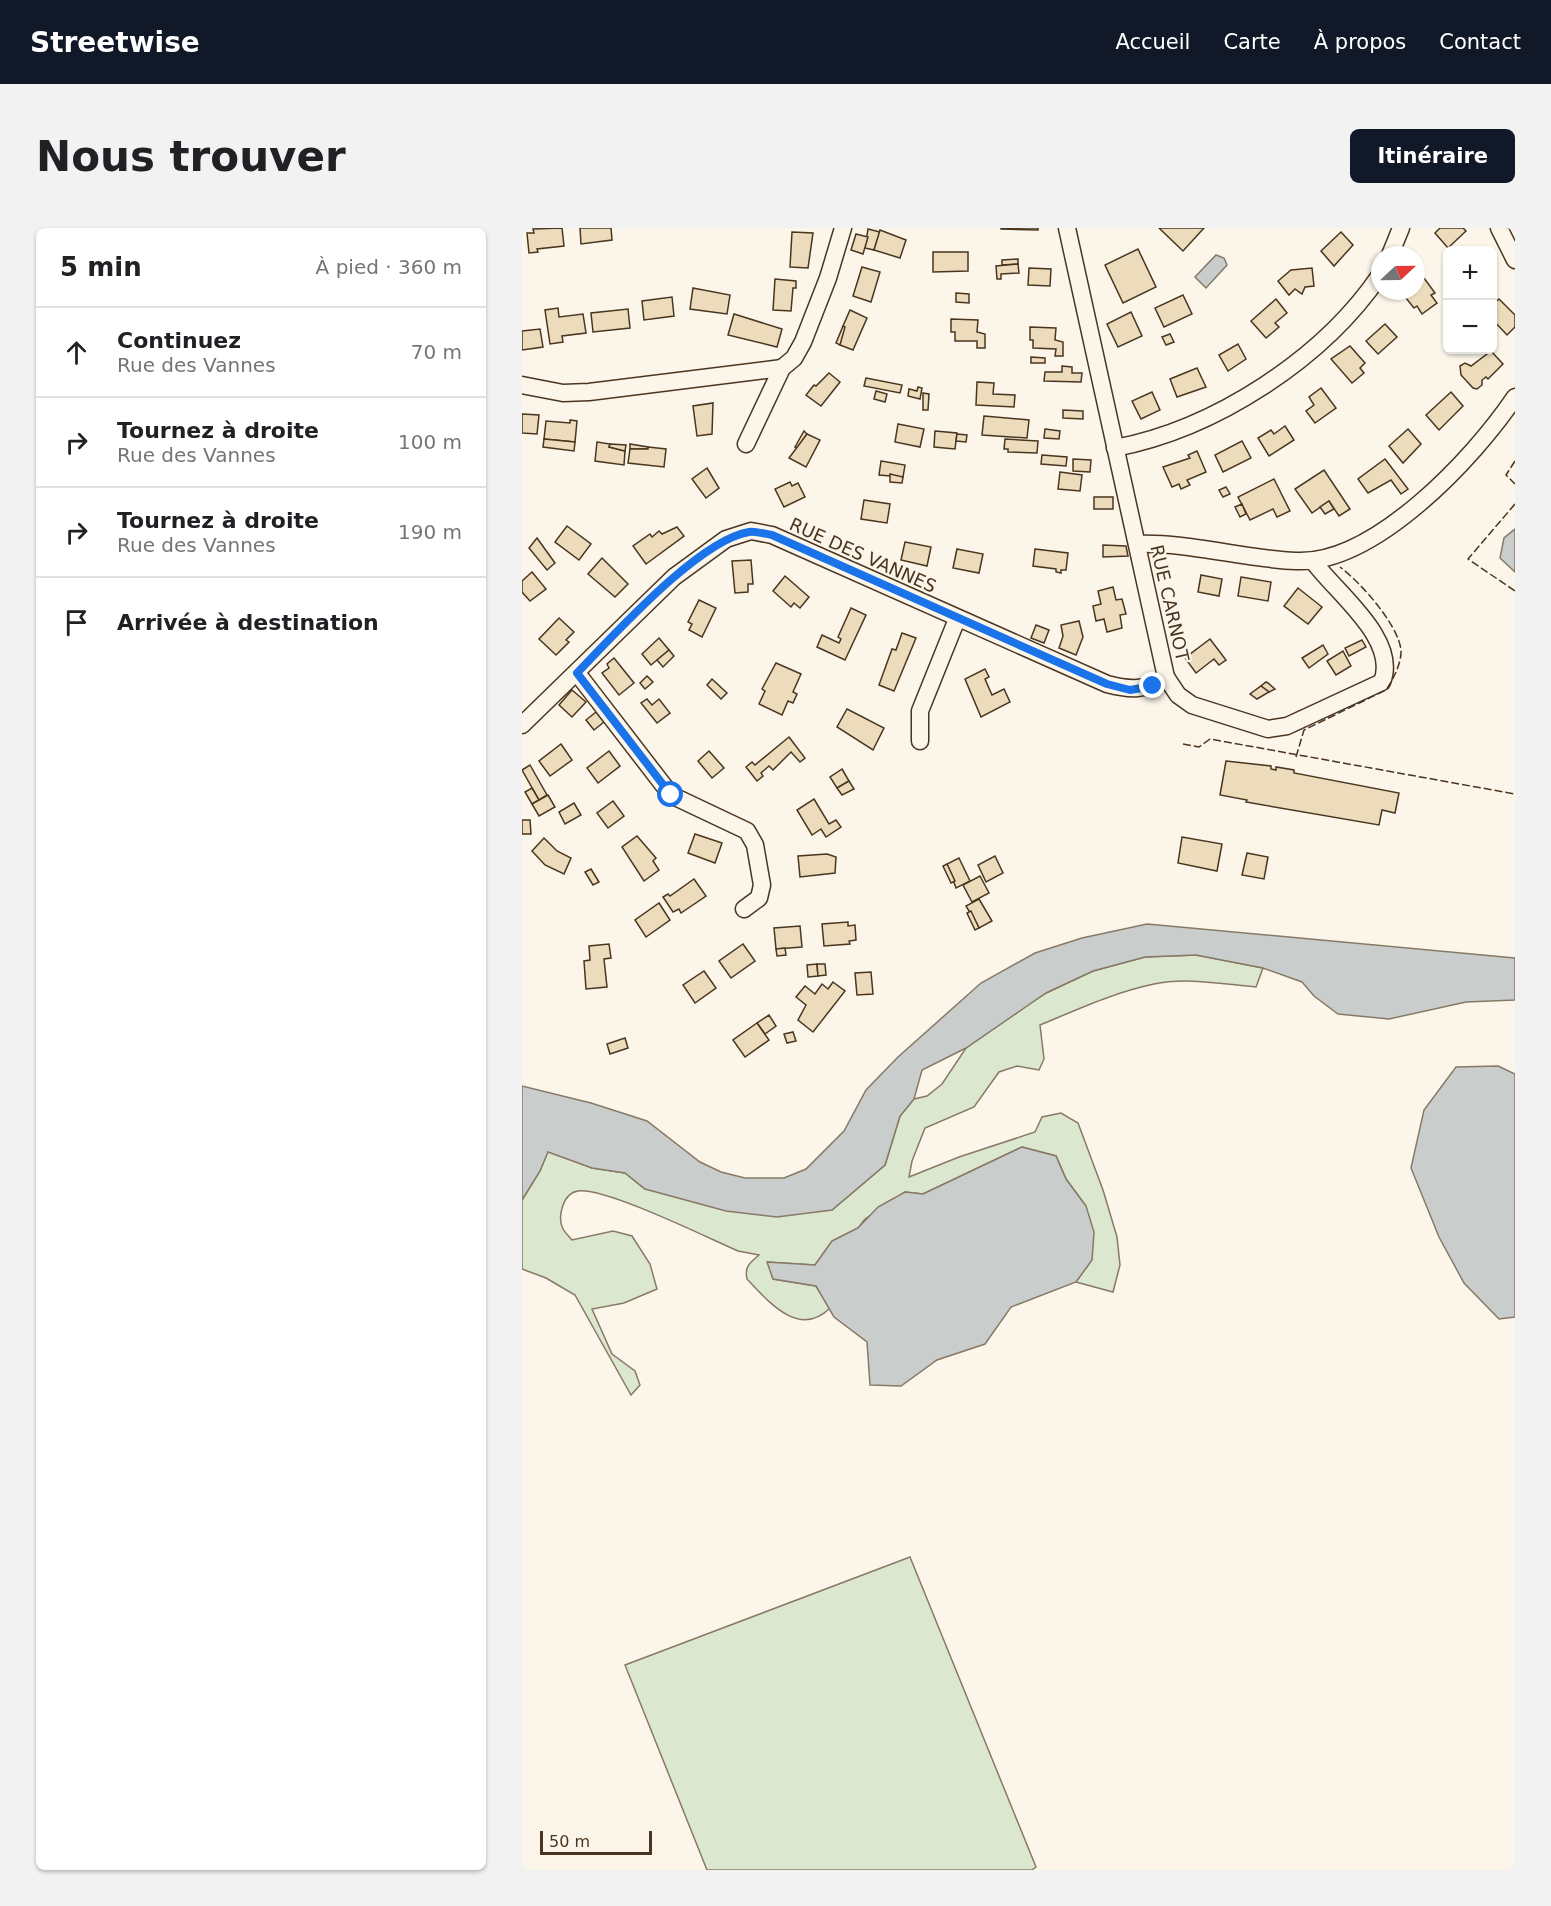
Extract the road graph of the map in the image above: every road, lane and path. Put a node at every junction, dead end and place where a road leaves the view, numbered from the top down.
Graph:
1 (843, 228) edge
2 (1067, 228) edge
3 (1401, 228) edge
4 (1499, 228) edge
5 (1394, 246) edge
6 (1515, 260) edge
7 (1371, 287) edge
8 (782, 368) junction
9 (522, 385) edge
10 (1515, 397) edge
11 (746, 444) dead end
12 (1115, 447) junction
13 (1137, 544) junction
14 (1313, 561) junction
15 (957, 619) junction
16 (577, 673) junction
17 (1166, 677) junction
18 (522, 725) edge
19 (920, 741) dead end
20 (744, 909) dead end

1 - 8 street
2 - 12 street, RUE CARNOT
3 - 5 street
4 - 6 street
7 - 12 street
8 - 9 street
8 - 11 street
10 - 14 street
12 - 13 street, RUE CARNOT
13 - 14 street
13 - 17 street, RUE CARNOT
14 - 17 street, RUE CARNOT
15 - 16 street, RUE DES VANNES
15 - 17 street, RUE DES VANNES
15 - 19 street
16 - 18 street, RUE DES VANNES
16 - 20 street

